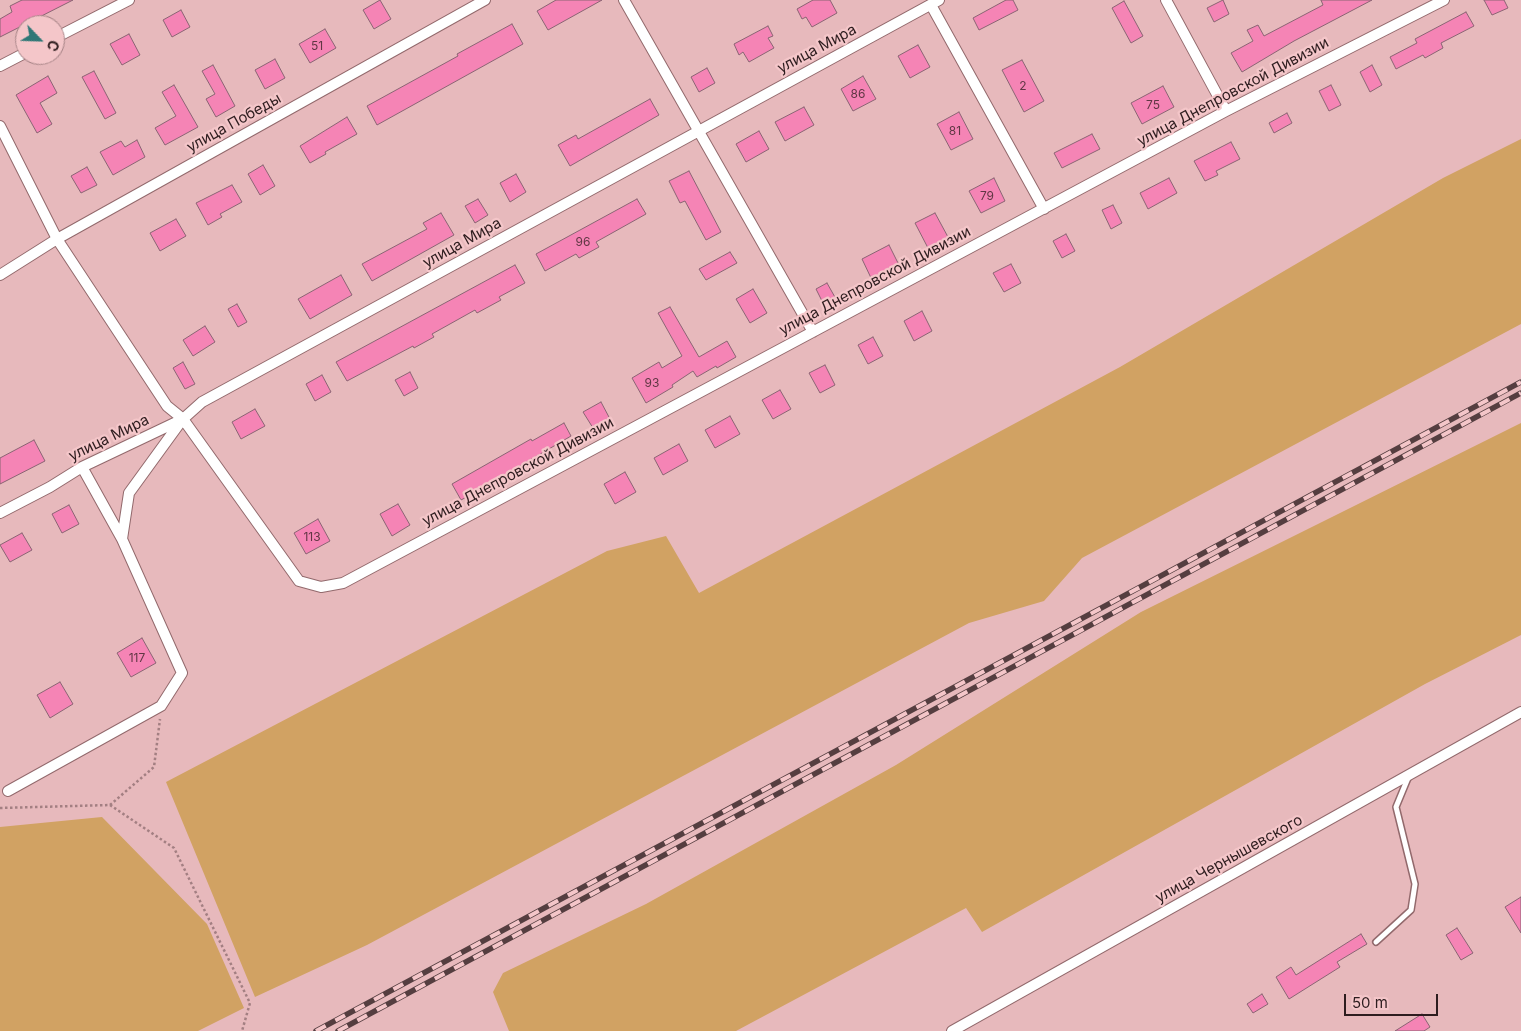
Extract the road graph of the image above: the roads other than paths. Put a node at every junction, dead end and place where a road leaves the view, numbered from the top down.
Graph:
1 (129, 0) edge
2 (486, 0) edge
3 (624, 0) edge
4 (1166, 0) edge
5 (1444, 0) edge
6 (935, 2) edge
7 (65, 33) edge
8 (15, 58) edge
9 (0, 66) edge
10 (1226, 111) junction
11 (0, 126) edge
12 (697, 131) junction
13 (1044, 209) junction
14 (57, 238) junction
15 (0, 275) edge
16 (813, 332) junction
17 (183, 419) junction
18 (82, 467) junction
19 (0, 513) edge
20 (122, 539) junction
21 (1521, 712) edge
22 (1409, 775) junction
23 (8, 791) dead end
24 (1376, 942) dead end
25 (952, 1031) edge

1 - 7 street
2 - 14 street, улица Победы
3 - 12 street
4 - 10 street
5 - 10 street, улица Днепровской Дивизии
6 - 12 street, улица Мира
6 - 13 street
8 - 9 street
10 - 13 street, улица Днепровской Дивизии
11 - 14 street
12 - 16 street
12 - 17 street, улица Мира
13 - 16 street, улица Днепровской Дивизии
14 - 15 street, улица Победы
14 - 17 street
16 - 17 street, улица Днепровской Дивизии
17 - 18 street, улица Мира
17 - 20 street
18 - 19 street, улица Мира
18 - 20 street
20 - 23 street
21 - 22 street, улица Чернышевского
22 - 24 lane
22 - 25 street, улица Чернышевского

